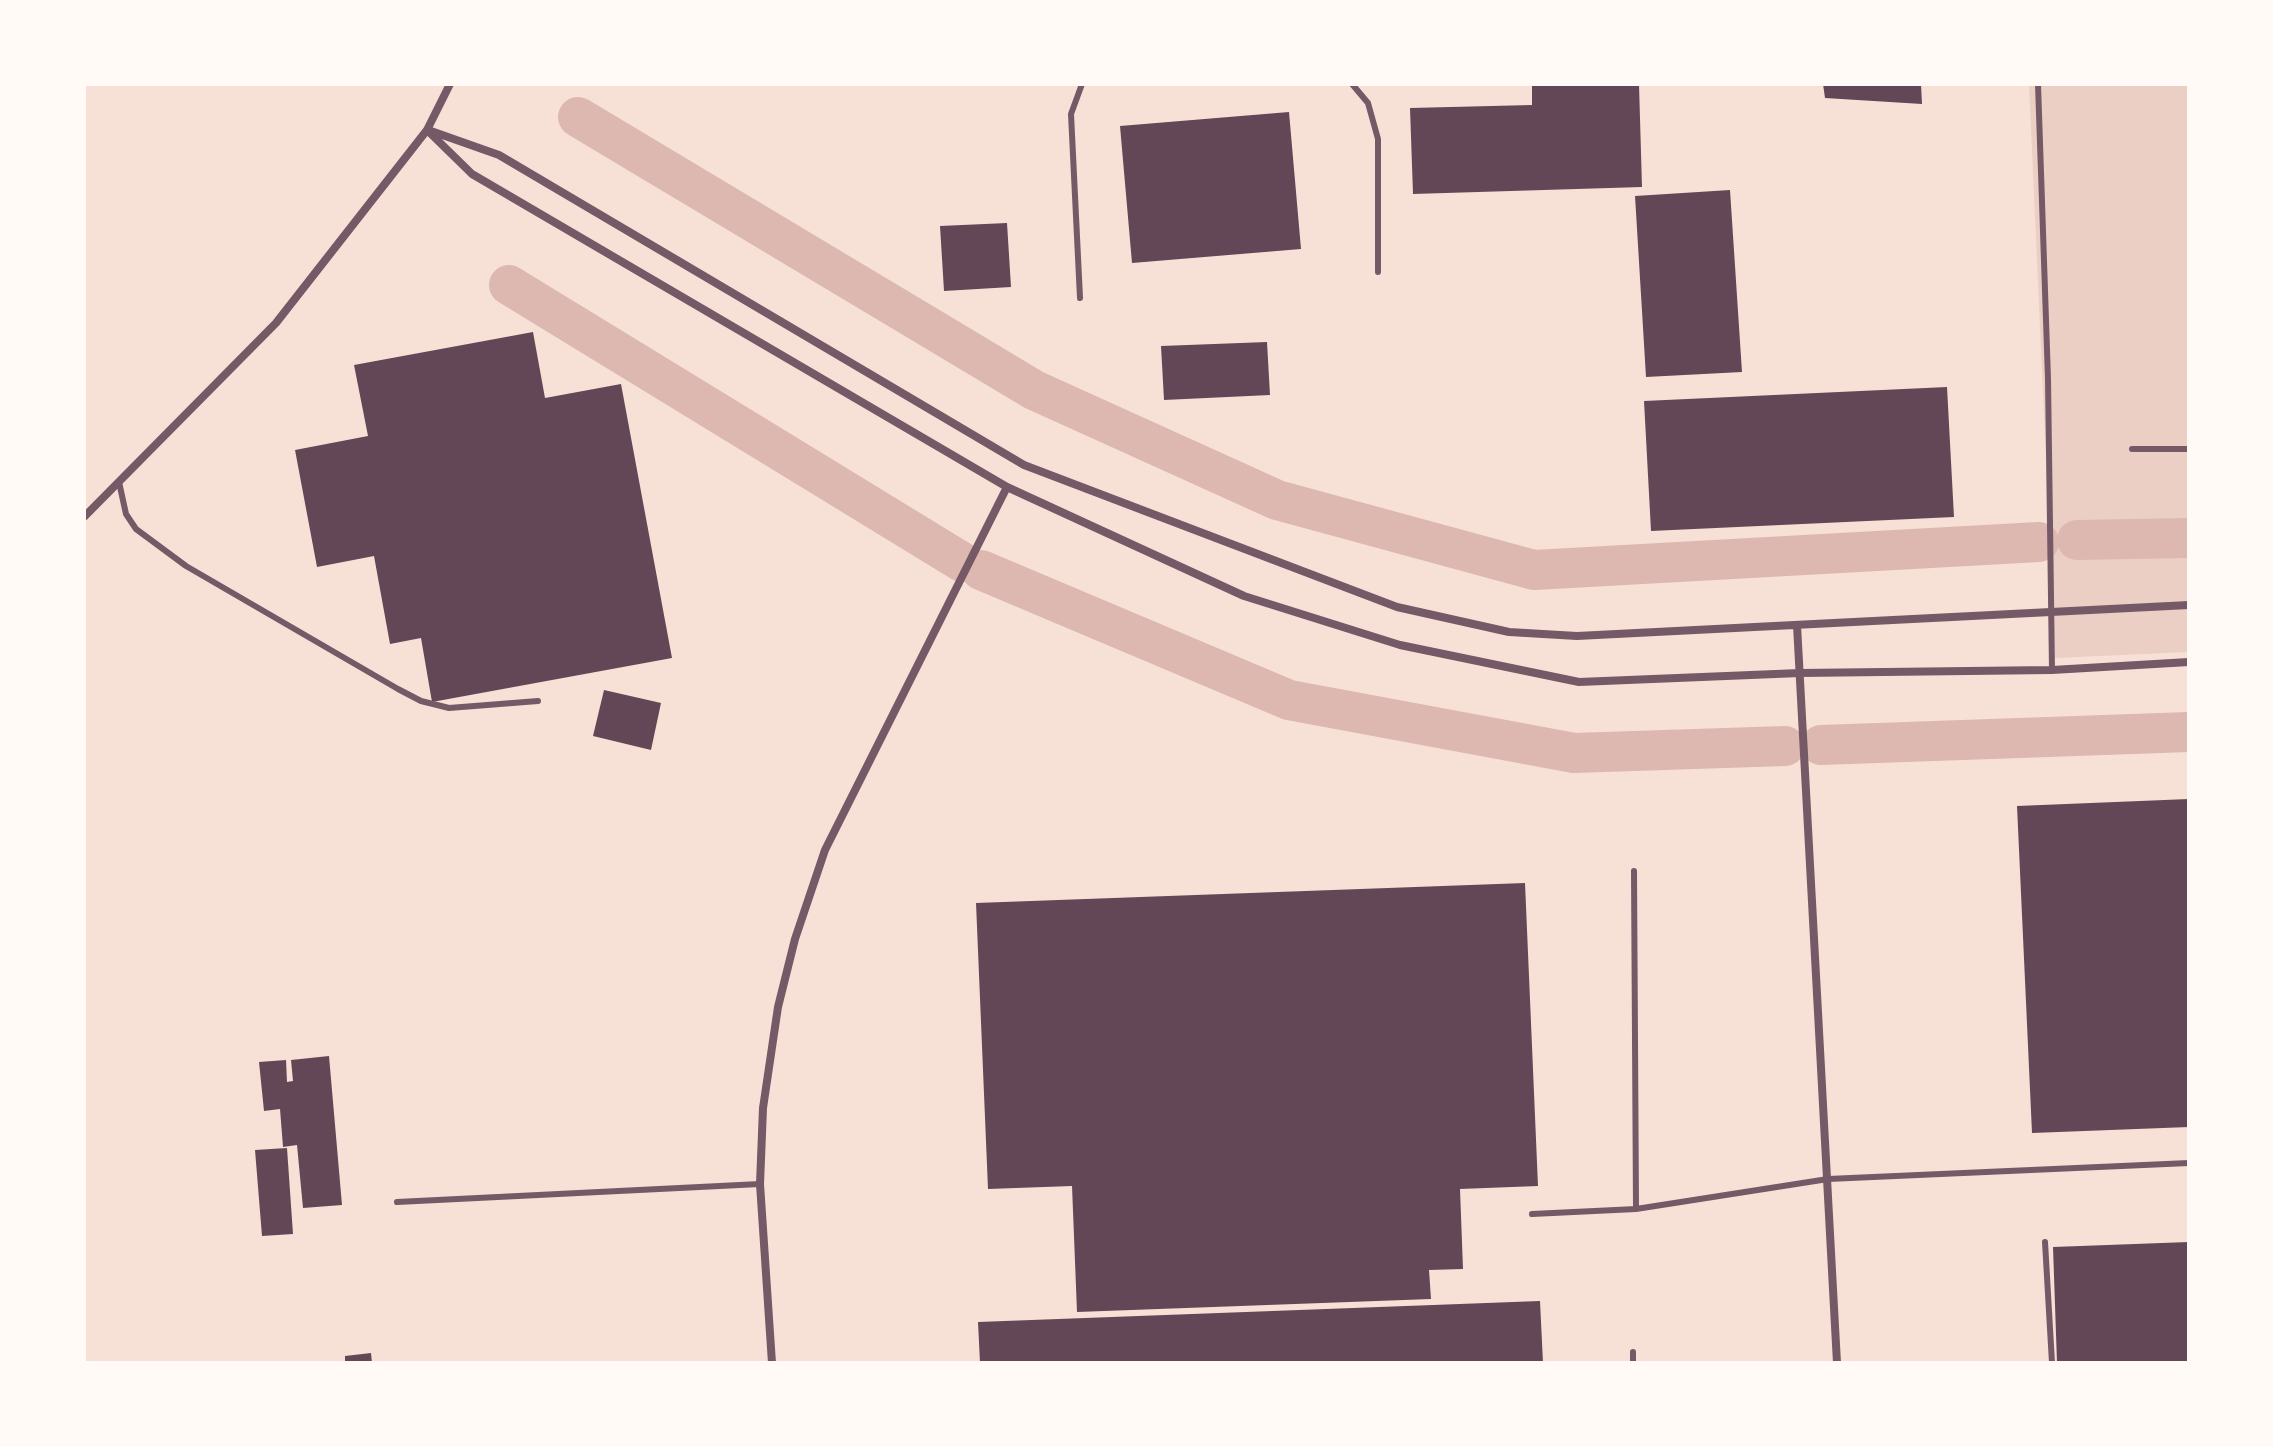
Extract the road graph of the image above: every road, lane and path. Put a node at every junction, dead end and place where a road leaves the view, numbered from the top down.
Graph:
1 (450, 84) edge
2 (1082, 84) edge
3 (1352, 84) edge
4 (2038, 84) edge
5 (427, 130) junction
6 (1378, 272) dead end
7 (1080, 298) dead end
8 (2132, 449) dead end
9 (2189, 449) edge
10 (119, 482) junction
11 (1007, 487) junction
12 (84, 517) edge
13 (2189, 605) edge
14 (2051, 612) junction
15 (1797, 625) junction
16 (2189, 662) edge
17 (2052, 670) junction
18 (1800, 673) junction
19 (538, 701) dead end
20 (1634, 871) dead end
21 (2189, 1163) edge
22 (1828, 1179) junction
23 (760, 1184) junction
24 (397, 1202) dead end
25 (1636, 1209) junction
26 (1532, 1214) dead end
27 (2045, 1242) dead end
28 (1633, 1352) dead end
29 (772, 1363) edge
30 (1633, 1363) edge
31 (1837, 1363) edge
32 (2052, 1363) edge

1 - 5 street
2 - 7 lane
3 - 6 lane
4 - 14 lane
5 - 10 street
5 - 11 street
5 - 15 street
8 - 9 lane
10 - 12 street
10 - 19 lane
11 - 18 street
11 - 23 street
13 - 14 street
14 - 15 street
14 - 17 lane
15 - 18 street
16 - 17 street
17 - 18 street
18 - 22 street
20 - 25 lane
21 - 22 lane
22 - 25 lane
22 - 31 street
23 - 24 lane
23 - 29 street
25 - 26 lane
27 - 32 lane
28 - 30 lane

